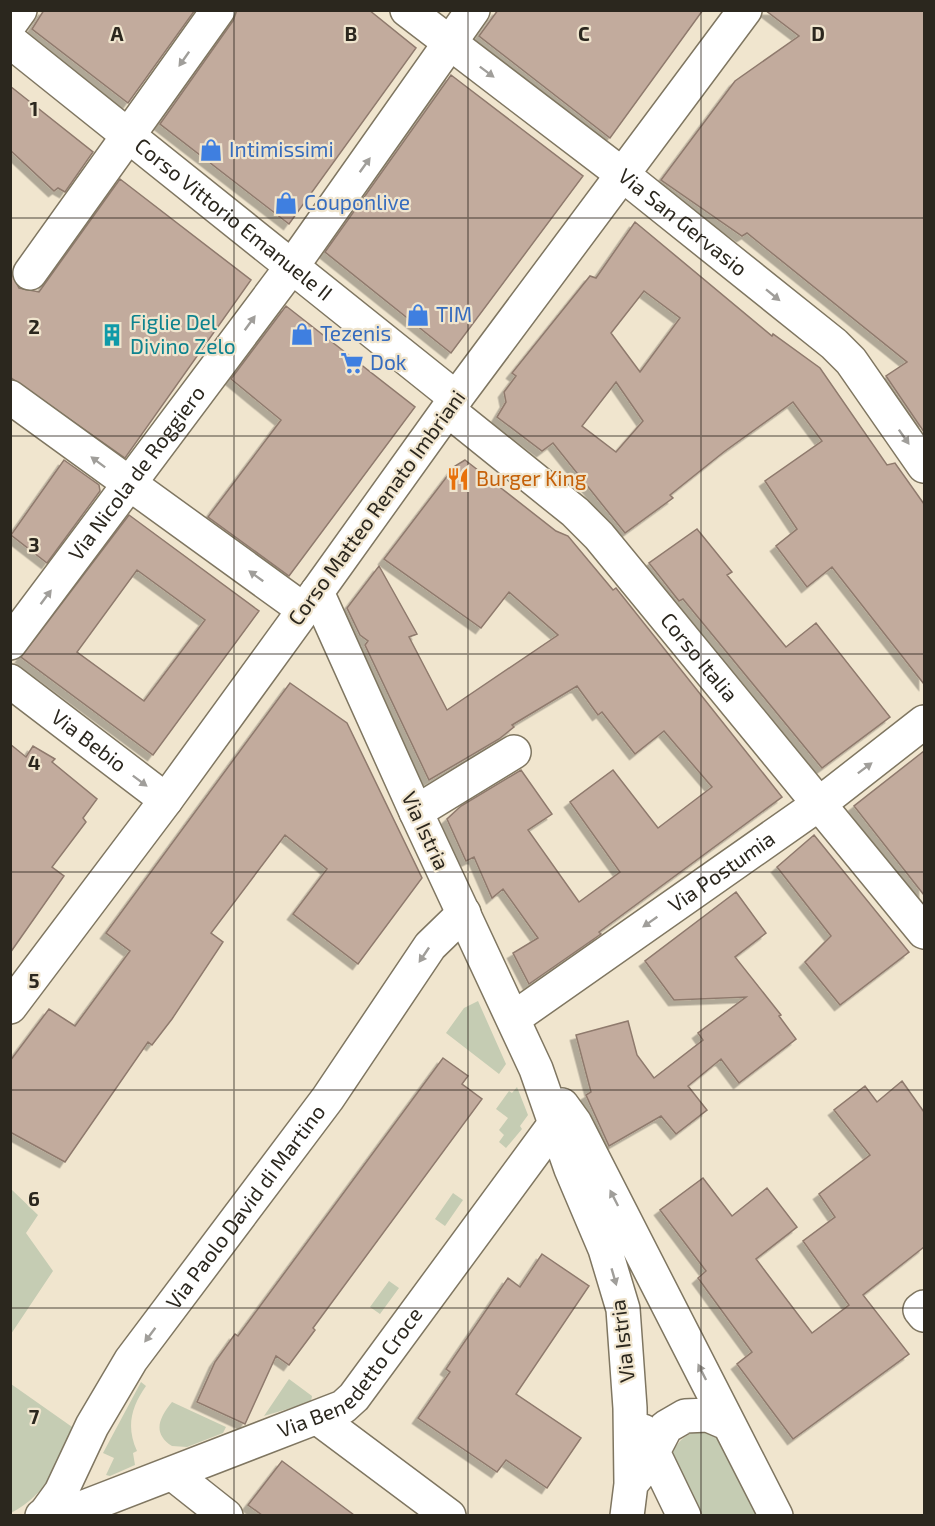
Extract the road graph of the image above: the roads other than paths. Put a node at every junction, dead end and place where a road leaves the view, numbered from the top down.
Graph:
1 (20, 10) edge
2 (218, 10) edge
3 (407, 10) edge
4 (472, 10) edge
5 (746, 10) edge
6 (10, 24) edge
7 (10, 41) edge
8 (449, 43) junction
9 (130, 136) junction
10 (623, 175) junction
11 (293, 265) junction
12 (30, 273) dead end
13 (10, 397) edge
14 (452, 404) junction
15 (924, 466) edge
16 (130, 486) junction
17 (310, 601) junction
18 (10, 643) edge
19 (10, 681) edge
20 (924, 723) edge
21 (514, 752) dead end
22 (166, 800) junction
23 (819, 804) junction
24 (416, 812) junction
25 (464, 913) junction
26 (924, 932) edge
27 (10, 1007) edge
28 (514, 1018) junction
29 (537, 1069) junction
30 (554, 1125) junction
31 (924, 1307) edge
32 (924, 1315) edge
33 (630, 1408) junction
34 (318, 1418) junction
35 (729, 1424) junction
36 (655, 1453) junction
37 (173, 1474) junction
38 (631, 1484) junction
39 (54, 1515) edge
40 (226, 1515) edge
41 (449, 1515) edge
42 (627, 1515) edge
43 (684, 1515) edge
44 (776, 1515) edge

1 - 6 street
2 -> 9 street
3 - 8 street, Via San Gervasio
4 - 8 street, Via Nicola de Roggiero
5 - 10 street, Corso Matteo Renato Imbriani
7 - 9 street, Corso Vittorio Emanuele II
8 -> 10 street, Via San Gervasio
11 -> 8 street, Via Nicola de Roggiero
9 - 11 street, Corso Vittorio Emanuele II
9 - 12 street
10 - 14 street, Corso Matteo Renato Imbriani
10 -> 15 street, Via San Gervasio
11 - 14 street, Corso Vittorio Emanuele II
16 -> 11 street, Via Nicola de Roggiero
16 -> 13 street
14 - 17 street, Corso Matteo Renato Imbriani
14 - 23 street, Corso Italia
17 -> 16 street
18 -> 16 street, Via Nicola de Roggiero
17 - 22 street, Corso Matteo Renato Imbriani
17 - 24 street, Via Istria
19 -> 22 street, Via Bebio
23 -> 20 street, Via Postumia
21 - 24 street
22 - 27 street, Corso Matteo Renato Imbriani
23 - 26 street, Corso Italia
23 -> 28 street, Via Postumia
24 - 25 street, Via Istria
25 - 28 street, Via Istria
25 -> 39 street, Via Paolo David di Martino
28 - 29 street, Via Istria
29 - 30 street, Via Istria
35 -> 29 street, Via Istria
30 -> 33 street, Via Istria
30 - 34 street, Via Benedetto Croce
31 - 32 street
33 - 36 street
33 - 38 street, Via Istria
34 - 37 street, Via Benedetto Croce
34 - 41 street
35 - 36 street
35 - 44 street, Via Istria
36 - 38 street
36 - 43 street
37 - 39 street, Via Benedetto Croce
37 - 40 street
38 - 42 street, Via Istria

